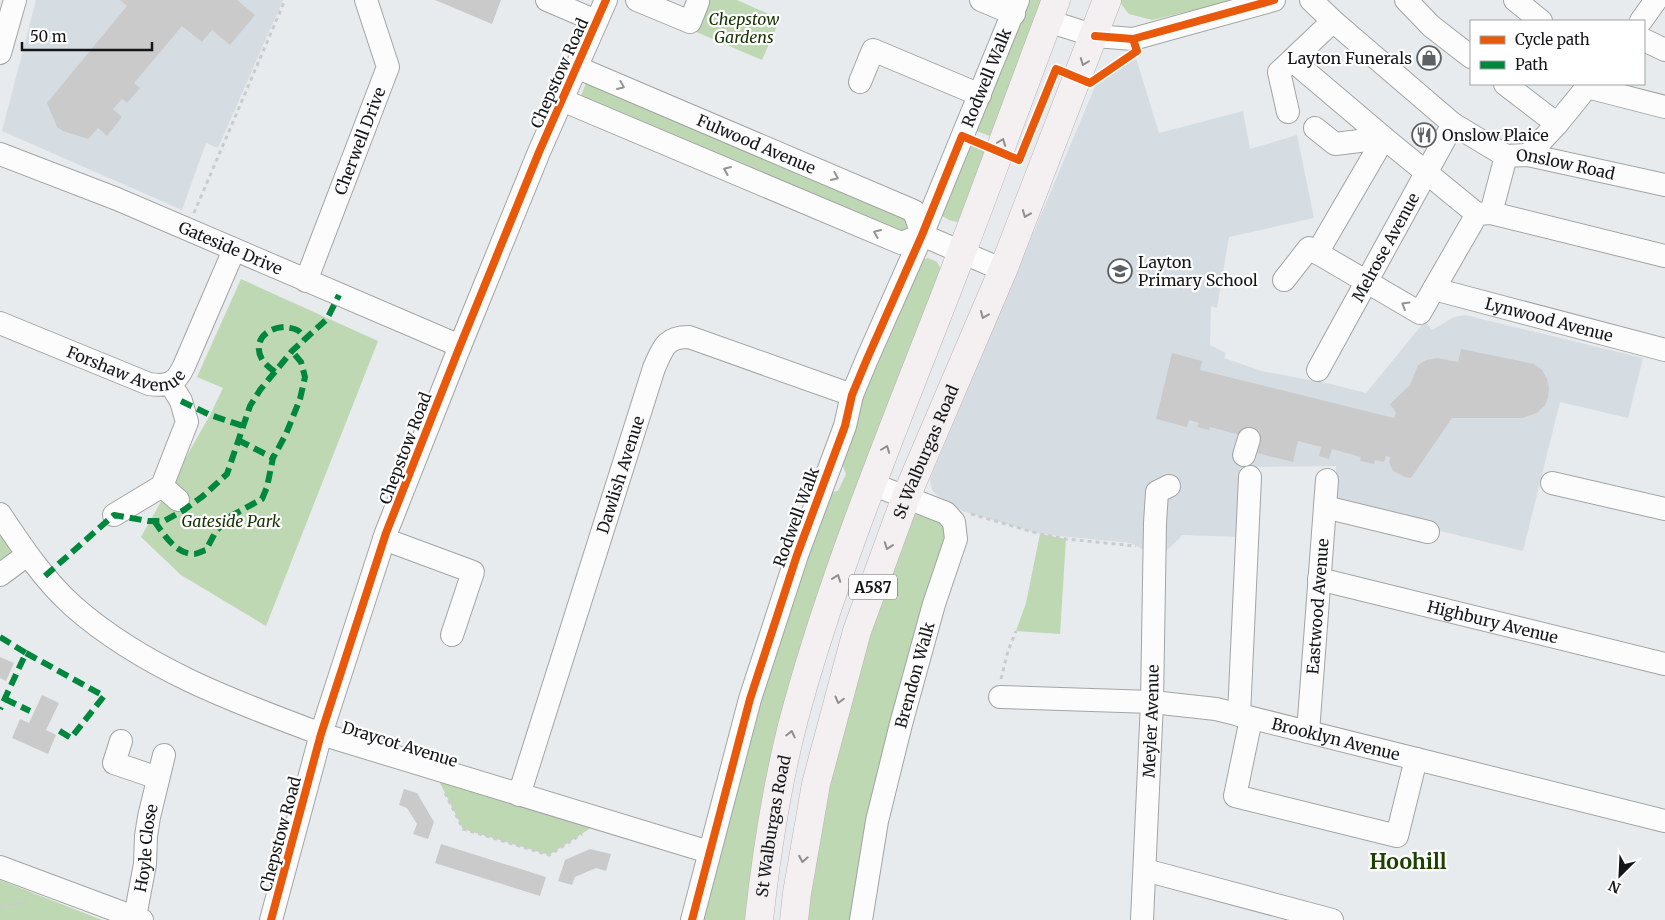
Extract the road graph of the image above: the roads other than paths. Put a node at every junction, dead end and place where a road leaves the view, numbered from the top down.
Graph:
1 (16, 0) edge
2 (366, 0) edge
3 (547, 0) edge
4 (606, 0) edge
5 (637, 0) edge
6 (981, 0) edge
7 (1107, 0) edge
8 (1274, 0) edge
9 (1311, 0) edge
10 (1406, 0) edge
11 (1515, 0) edge
12 (697, 5) road end
13 (1016, 7) edge
14 (1052, 10) edge
15 (1540, 20) edge
16 (596, 21) junction
17 (1333, 21) junction
18 (1095, 36) junction
19 (1645, 40) edge
20 (1665, 50) edge
21 (0, 53) edge
22 (1470, 56) edge
23 (1292, 60) junction
24 (576, 67) junction
25 (860, 82) dead end
26 (1506, 85) edge
27 (1587, 86) edge
28 (980, 95) junction
29 (562, 100) junction
30 (1665, 107) edge
31 (1288, 112) dead end
32 (1453, 124) junction
33 (1556, 124) junction
34 (1315, 128) dead end
35 (1384, 138) junction
36 (0, 154) edge
37 (1518, 155) junction
38 (1427, 174) junction
39 (1665, 185) edge
40 (1484, 213) junction
41 (922, 235) junction
42 (234, 250) junction
43 (961, 253) junction
44 (1317, 253) junction
45 (1665, 256) edge
46 (1003, 270) junction
47 (1284, 280) dead end
48 (306, 281) junction
49 (1367, 282) junction
50 (1434, 289) junction
51 (0, 323) edge
52 (460, 346) junction
53 (1665, 350) edge
54 (1318, 370) dead end
55 (170, 384) junction
56 (852, 395) junction
57 (1248, 457) dead end
58 (1327, 480) dead end
59 (1552, 483) dead end
60 (872, 484) junction
61 (1169, 486) dead end
62 (906, 496) junction
63 (1325, 507) junction
64 (1665, 509) edge
65 (0, 514) edge
66 (114, 515) dead end
67 (1428, 532) dead end
68 (384, 539) junction
69 (27, 555) junction
70 (0, 575) edge
71 (1319, 578) junction
72 (452, 635) dead end
73 (1665, 664) edge
74 (1000, 697) road end
75 (1152, 702) junction
76 (1245, 717) junction
77 (1308, 732) junction
78 (321, 734) junction
79 (121, 741) dead end
80 (164, 755) dead end
81 (1416, 759) junction
82 (158, 778) junction
83 (519, 795) junction
84 (1665, 821) edge
85 (709, 852) junction
86 (0, 867) edge
87 (1144, 870) junction
88 (138, 919) edge
89 (271, 920) edge
90 (692, 920) edge
91 (759, 920) edge
92 (794, 920) edge
93 (861, 920) edge
94 (1142, 920) edge
95 (1332, 920) edge

1 - 21 street
2 - 48 street, Cherwell Drive
3 - 16 street
4 - 16 street, Chepstow Road
5 - 12 street
6 - 13 street
7 - 18 main road, St Walburgas Road / A587
8 - 18 street
9 - 17 street, Onslow Road
10 - 22 street
11 - 15 street
13 - 28 street, Rodwell Walk
14 - 18 street
43 -> 14 main road, St Walburgas Road / A587
16 - 24 street, Chepstow Road
17 - 23 street
17 - 32 street, Onslow Road
18 -> 46 main road, St Walburgas Road / A587
19 - 20 street
23 - 31 street
23 - 35 street
24 - 29 street, Chepstow Road
24 -> 41 street, Fulwood Avenue
25 - 28 street
26 - 33 street
27 - 30 street
27 - 33 street
28 - 41 street, Rodwell Walk
41 -> 29 street
29 - 52 street, Chepstow Road
32 - 37 street, Onslow Road
32 - 38 street, Melrose Avenue
33 - 37 street
34 - 35 street
35 - 38 street
35 - 44 street
36 - 42 street, Gateside Drive
37 - 39 street, Onslow Road
37 - 40 street
38 - 40 street
38 - 49 street, Melrose Avenue
40 - 45 street
40 - 50 street
41 - 43 street
41 - 56 street, Rodwell Walk
42 - 48 street, Gateside Drive
42 - 55 street, Forshaw Avenue
43 - 46 street
60 -> 43 main road, St Walburgas Road / A587
44 - 47 street
44 - 49 street
46 -> 62 main road, St Walburgas Road / A587
48 - 52 street, Gateside Drive
50 -> 49 street
49 - 54 street, Melrose Avenue
50 - 53 street, Lynwood Avenue
51 - 55 street, Forshaw Avenue
52 - 68 street, Chepstow Road
55 - 66 street
56 - 83 street, Dawlish Avenue
56 - 85 street, Rodwell Walk
57 - 76 street
58 - 63 street, Eastwood Avenue
59 - 64 street
60 - 62 street
91 -> 60 main road, St Walburgas Road / A587
61 - 75 street, Meyler Avenue
62 -> 92 main road, St Walburgas Road / A587
62 - 93 street, Brendon Walk
63 - 67 street
63 - 71 street, Eastwood Avenue
65 - 69 street, Draycot Avenue
68 - 72 street
68 - 78 street, Chepstow Road
69 - 70 street
69 - 78 street, Draycot Avenue
71 - 73 street, Highbury Avenue
71 - 77 street, Eastwood Avenue
74 - 75 street, Brooklyn Avenue
75 - 76 street, Brooklyn Avenue
75 - 87 street, Meyler Avenue
76 - 77 street, Brooklyn Avenue
76 - 81 street
77 - 81 street, Brooklyn Avenue
78 - 83 street, Draycot Avenue
78 - 89 street, Chepstow Road
79 - 82 street
80 - 82 street, Hoyle Close
81 - 84 street, Brooklyn Avenue
82 - 88 street, Hoyle Close
83 - 85 street, Draycot Avenue
85 - 90 street, Rodwell Walk
86 - 88 street
87 - 94 street, Meyler Avenue
87 - 95 street

